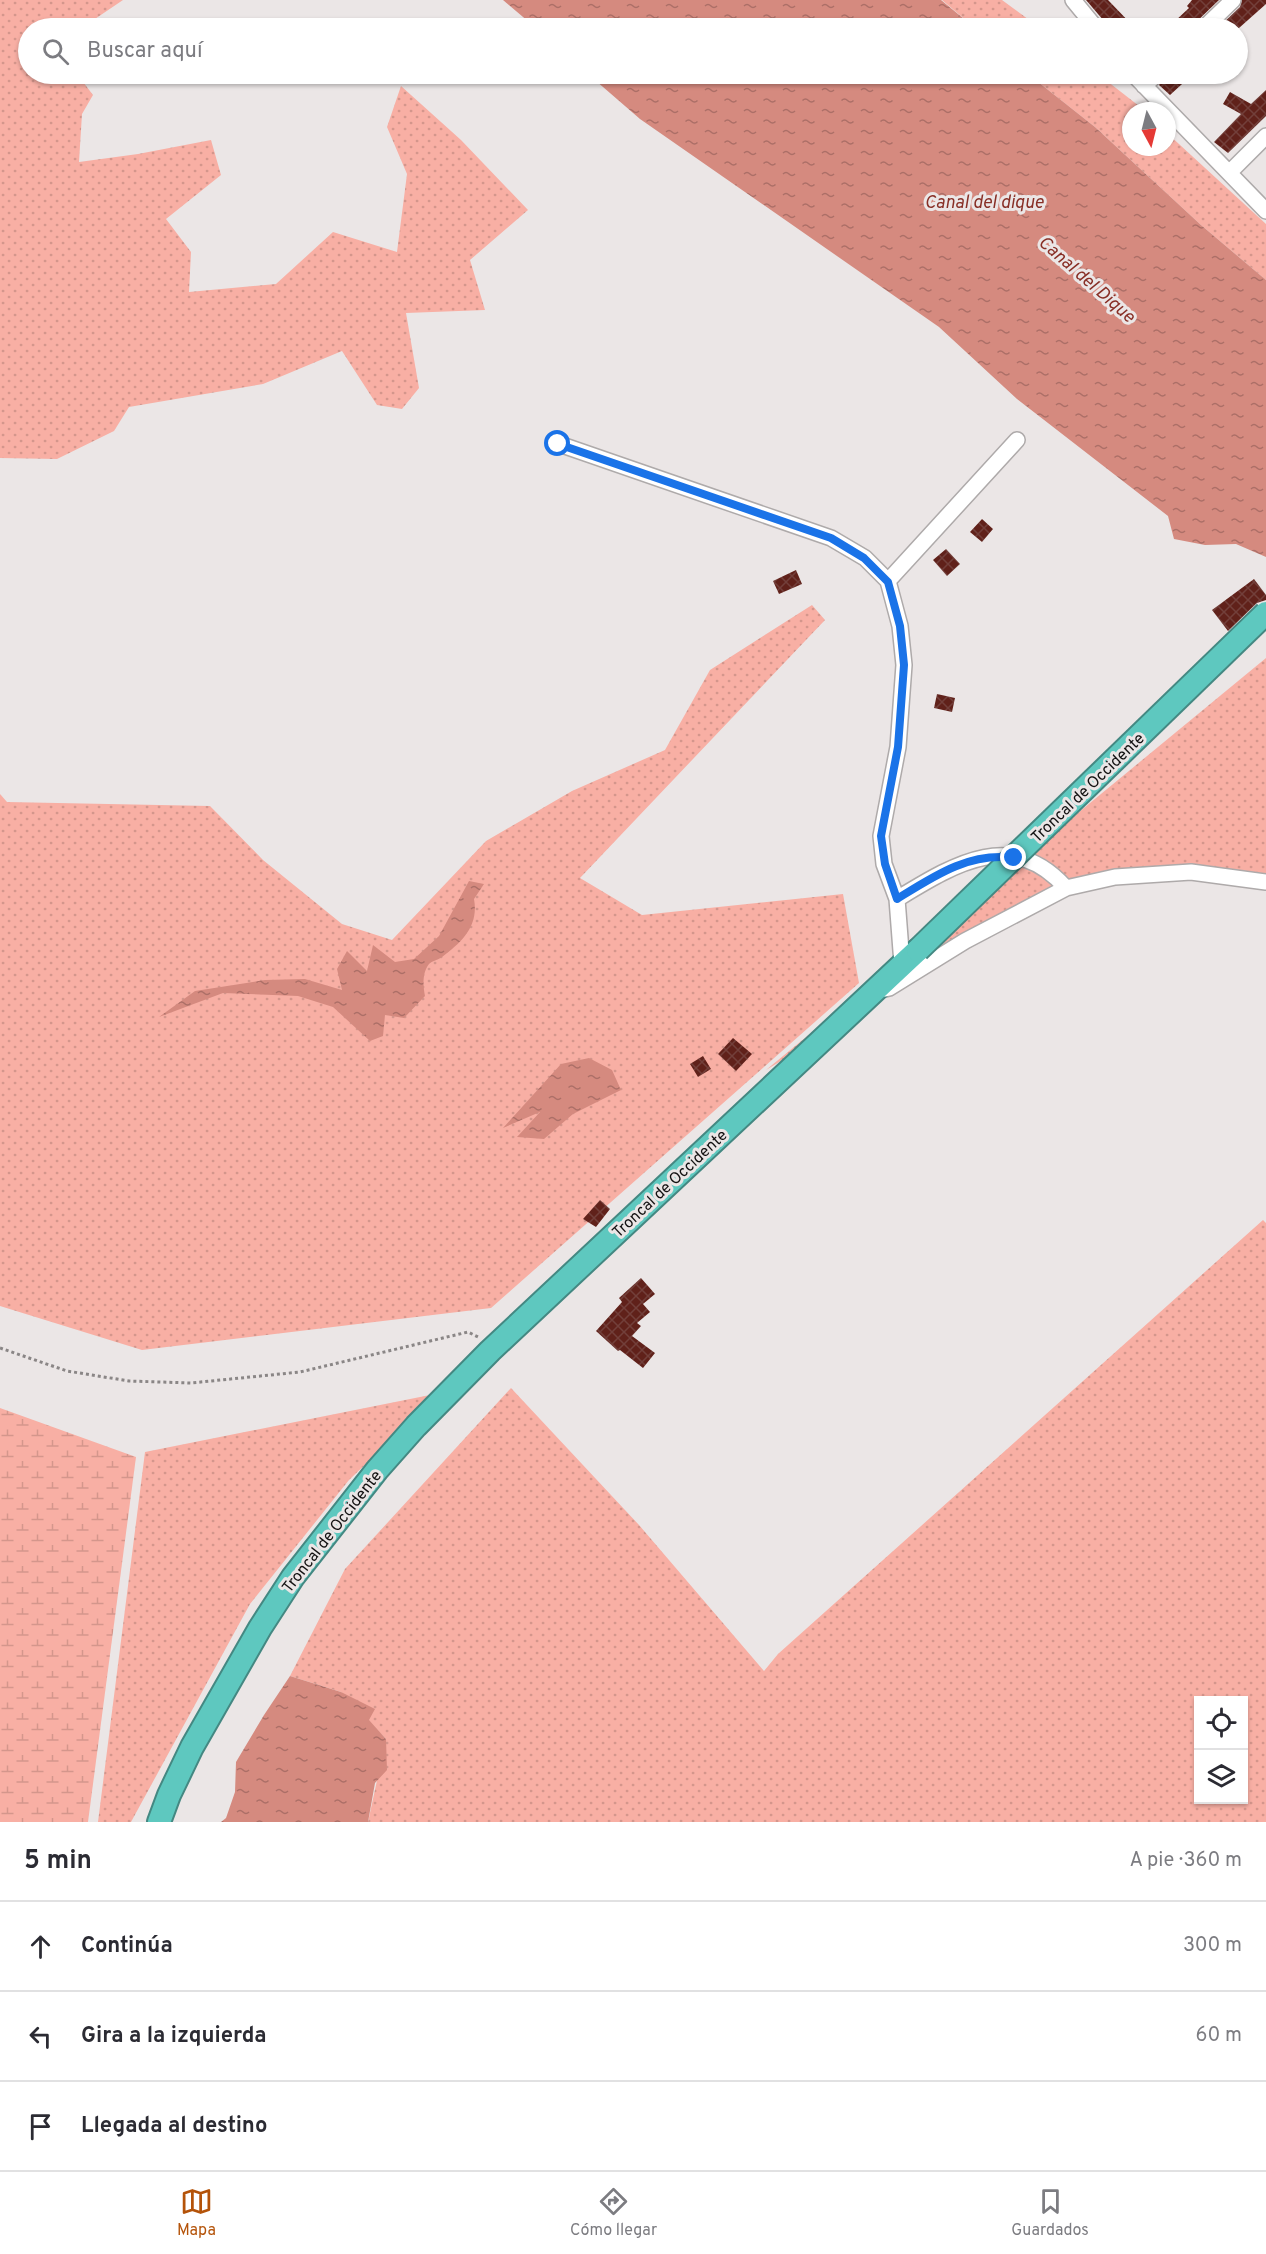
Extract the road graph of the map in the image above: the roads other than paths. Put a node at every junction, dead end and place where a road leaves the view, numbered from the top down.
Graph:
1 (1073, 0) edge
2 (1233, 0) edge
3 (1088, 18) edge
4 (1214, 18) edge
5 (1144, 86) edge
6 (1266, 136) edge
7 (1229, 173) junction
8 (1265, 208) edge
9 (1017, 440) dead end
10 (558, 444) dead end
11 (888, 582) junction
12 (1266, 613) edge
13 (1266, 882) edge
14 (1066, 888) junction
15 (897, 899) junction
16 (910, 957) junction
17 (876, 988) junction
18 (159, 1822) edge

1 - 3 street
2 - 4 street
5 - 7 street
6 - 7 street
7 - 8 street
9 - 11 street
10 - 11 street
11 - 15 street
12 - 16 highway, Troncal de Occidente, bridge
13 - 14 street
14 - 15 street
14 - 17 street
15 - 16 street
16 - 17 highway, Troncal de Occidente
17 - 18 highway, Troncal de Occidente

